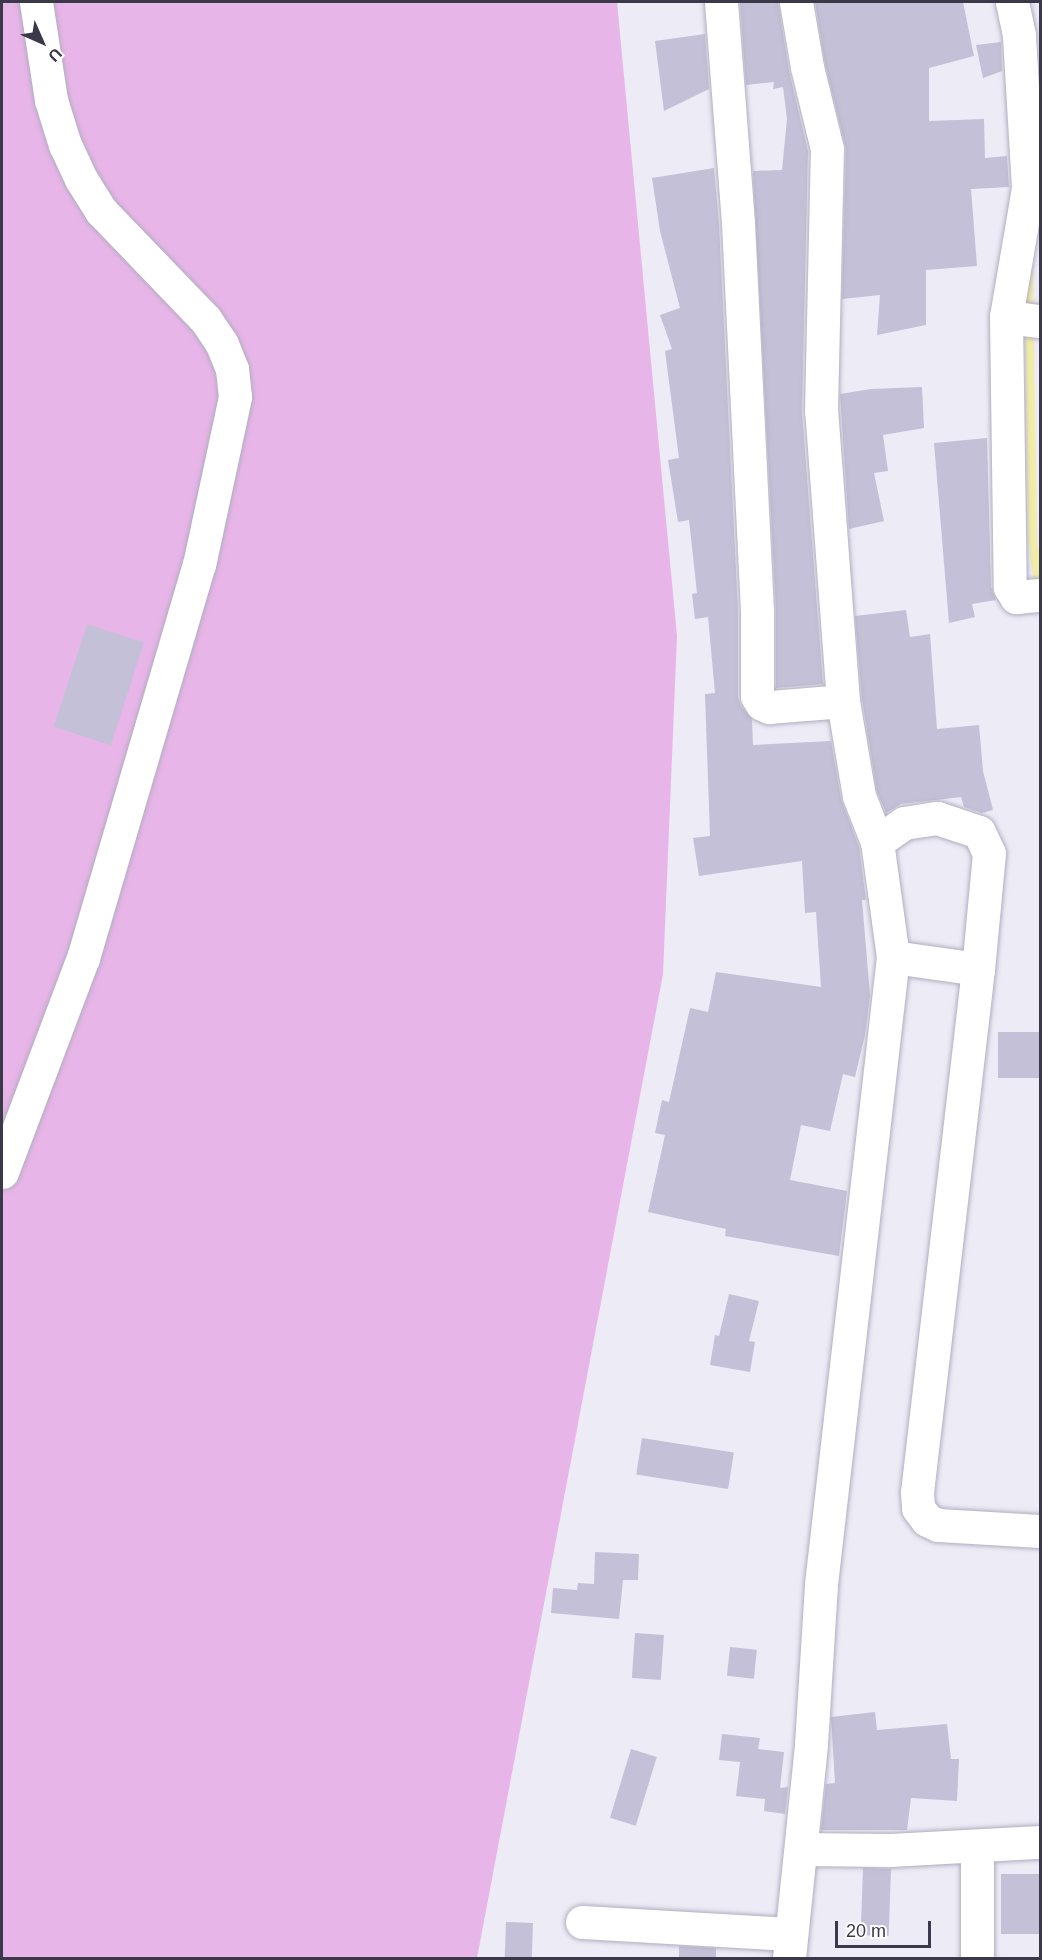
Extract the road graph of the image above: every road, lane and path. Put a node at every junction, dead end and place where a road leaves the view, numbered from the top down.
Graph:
1 (36, 2) edge
2 (721, 2) edge
3 (796, 2) edge
4 (1012, 2) edge
5 (1006, 317) junction
6 (1041, 321) edge
7 (1041, 595) edge
8 (843, 701) junction
9 (877, 842) junction
10 (893, 957) junction
11 (978, 969) junction
12 (2, 1172) edge
13 (1041, 1531) edge
14 (1041, 1842) edge
15 (977, 1847) junction
16 (801, 1850) junction
17 (582, 1922) dead end
18 (790, 1946) edge
19 (977, 1959) edge

1 - 12 street
2 - 8 street
3 - 8 street
4 - 5 street
5 - 6 street
5 - 7 street
8 - 9 street
9 - 10 street
9 - 11 street
10 - 11 street
10 - 16 street
11 - 13 street
14 - 15 street
15 - 16 street
15 - 19 street
16 - 18 street
17 - 18 street

